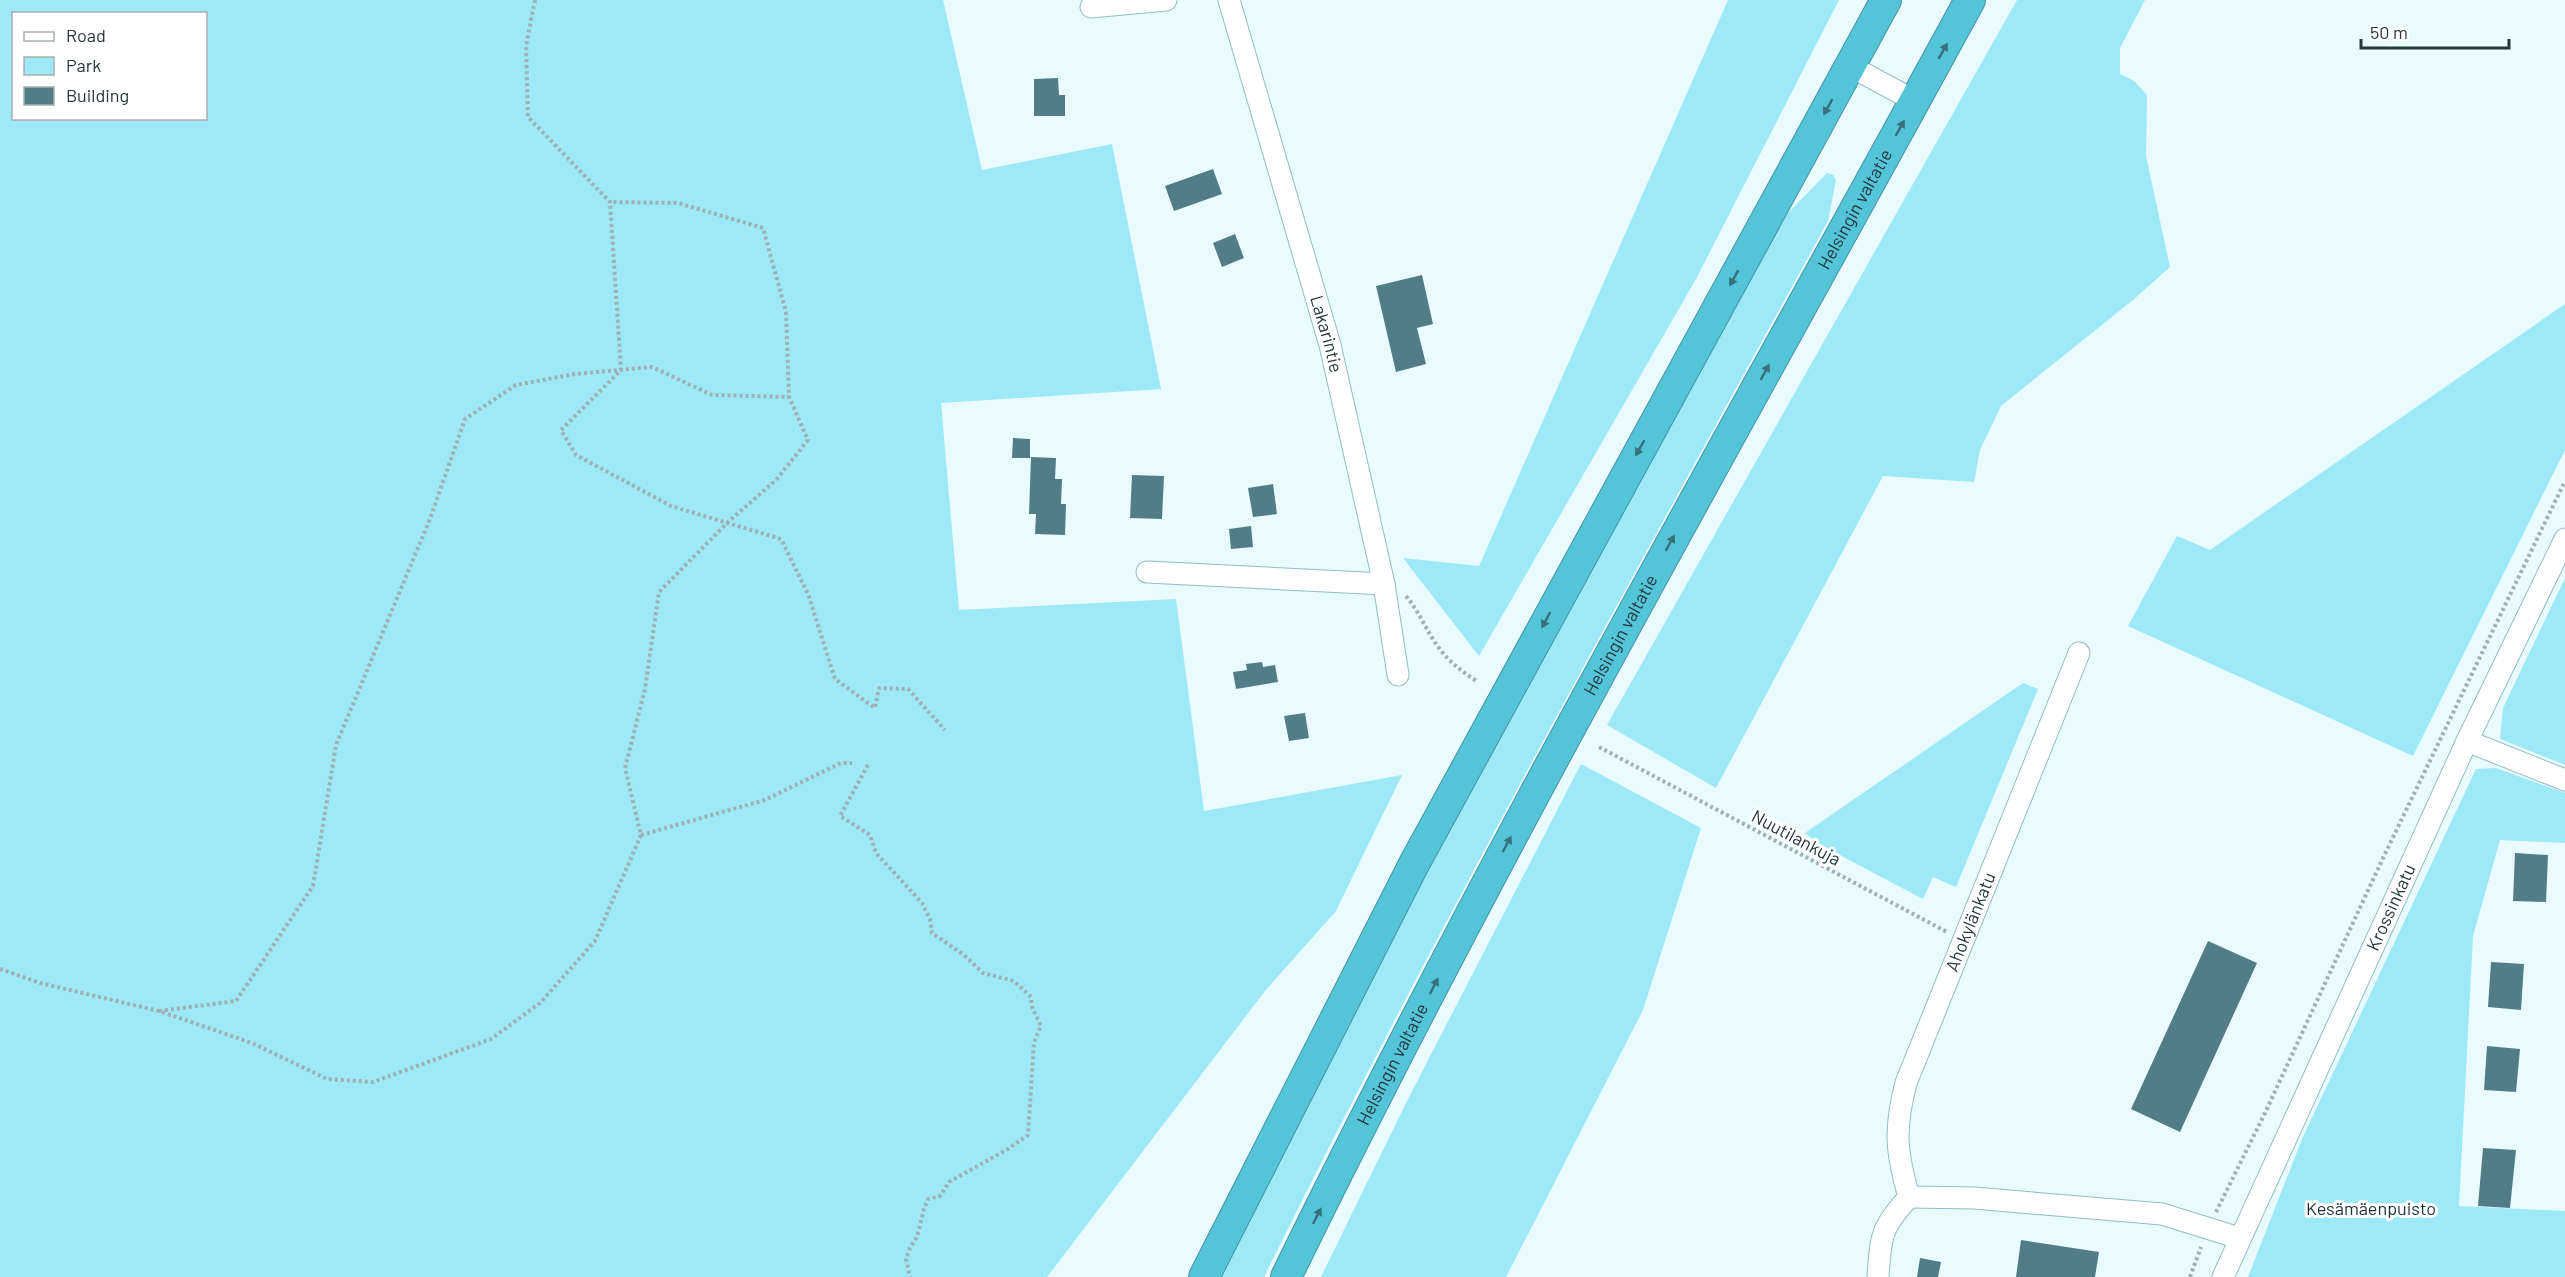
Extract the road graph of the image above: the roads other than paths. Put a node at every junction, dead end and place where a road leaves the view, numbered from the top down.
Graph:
1 (1166, 0) edge
2 (1886, 0) edge
3 (1970, 0) edge
4 (1231, 1) edge
5 (1091, 7) dead end
6 (1850, 66) junction
7 (1915, 101) junction
8 (2565, 540) edge
9 (1147, 573) dead end
10 (1384, 584) junction
11 (2079, 653) dead end
12 (1398, 675) dead end
13 (2467, 741) junction
14 (2565, 780) edge
15 (1909, 1197) junction
16 (2239, 1238) junction
17 (1204, 1277) edge
18 (1286, 1277) edge
19 (1878, 1277) edge
20 (2223, 1277) edge

1 - 5 street
2 - 6 highway
7 -> 3 highway, Helsingin valtatie
4 - 10 street, Lakarintie
6 - 7 street
6 -> 17 highway
18 -> 7 highway, Helsingin valtatie
8 - 13 street, Krossinkatu
9 - 10 street
10 - 12 street, Lakarintie
11 - 15 street, Ahokylänkatu
13 - 14 street
13 - 16 street, Krossinkatu
15 - 16 street
15 - 19 street
16 - 20 street, Krossinkatu

